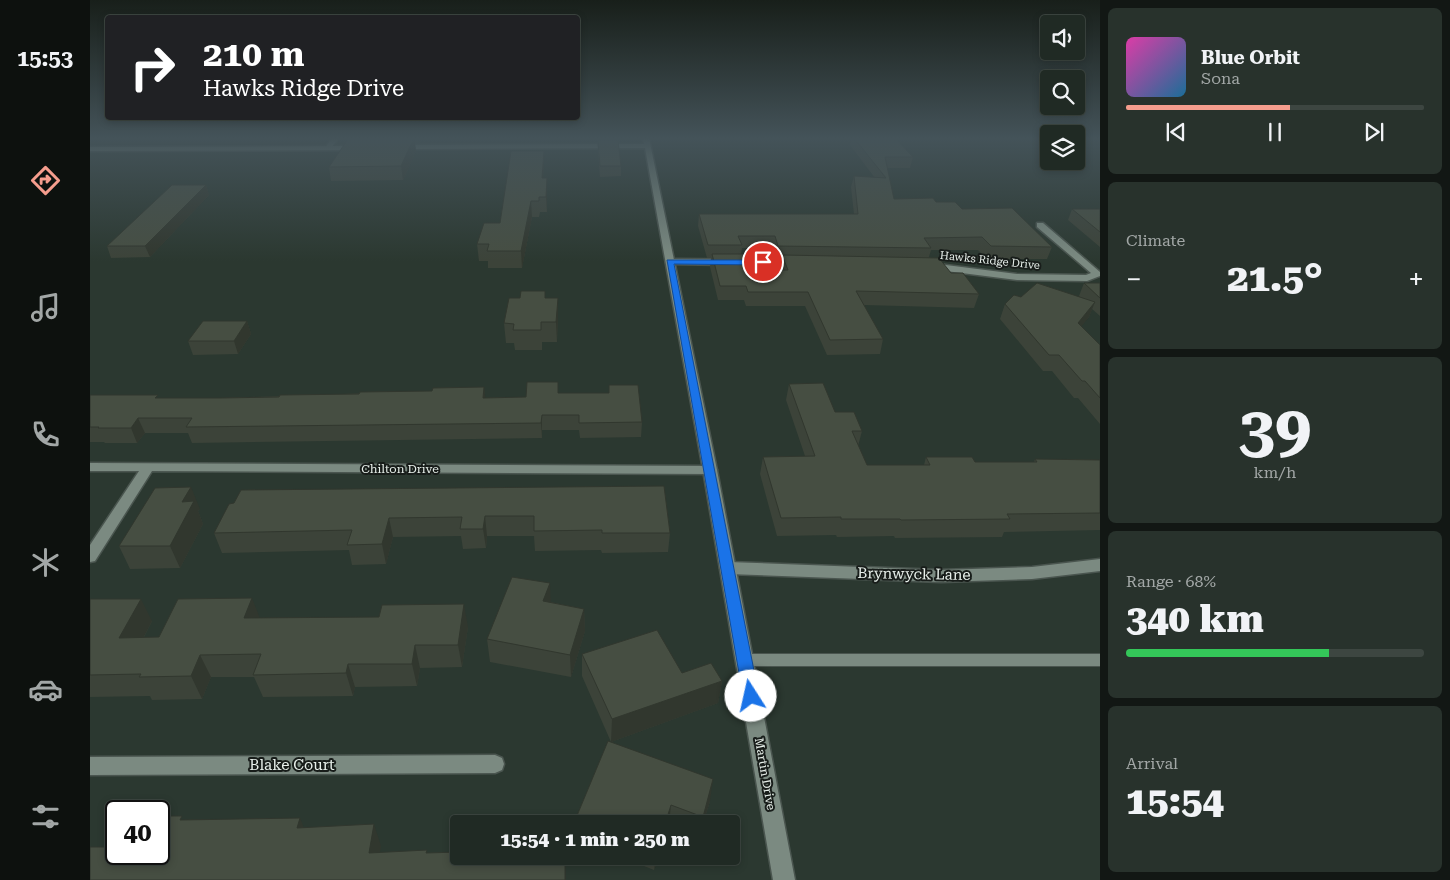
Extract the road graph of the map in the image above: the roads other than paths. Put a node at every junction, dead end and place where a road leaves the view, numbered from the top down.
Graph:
1 (653, 179) edge
2 (1040, 225) dead end
3 (670, 262) junction
4 (808, 263) edge
5 (916, 265) edge
6 (90, 467) edge
7 (148, 467) junction
8 (710, 470) junction
9 (90, 557) edge
10 (1100, 565) edge
11 (728, 568) junction
12 (744, 660) junction
13 (1100, 660) edge
14 (494, 764) dead end
15 (90, 766) edge
16 (784, 880) edge

1 - 3 street, Martin Drive
2 - 5 street, Hawks Ridge Drive
3 - 4 street
3 - 8 street, Martin Drive
6 - 7 street, Chilton Drive
7 - 8 street, Chilton Drive
7 - 9 street
8 - 11 street, Martin Drive
10 - 11 street, Brynwyck Lane
11 - 12 street, Martin Drive
12 - 13 lane
12 - 16 street, Martin Drive
14 - 15 street, Blake Court

